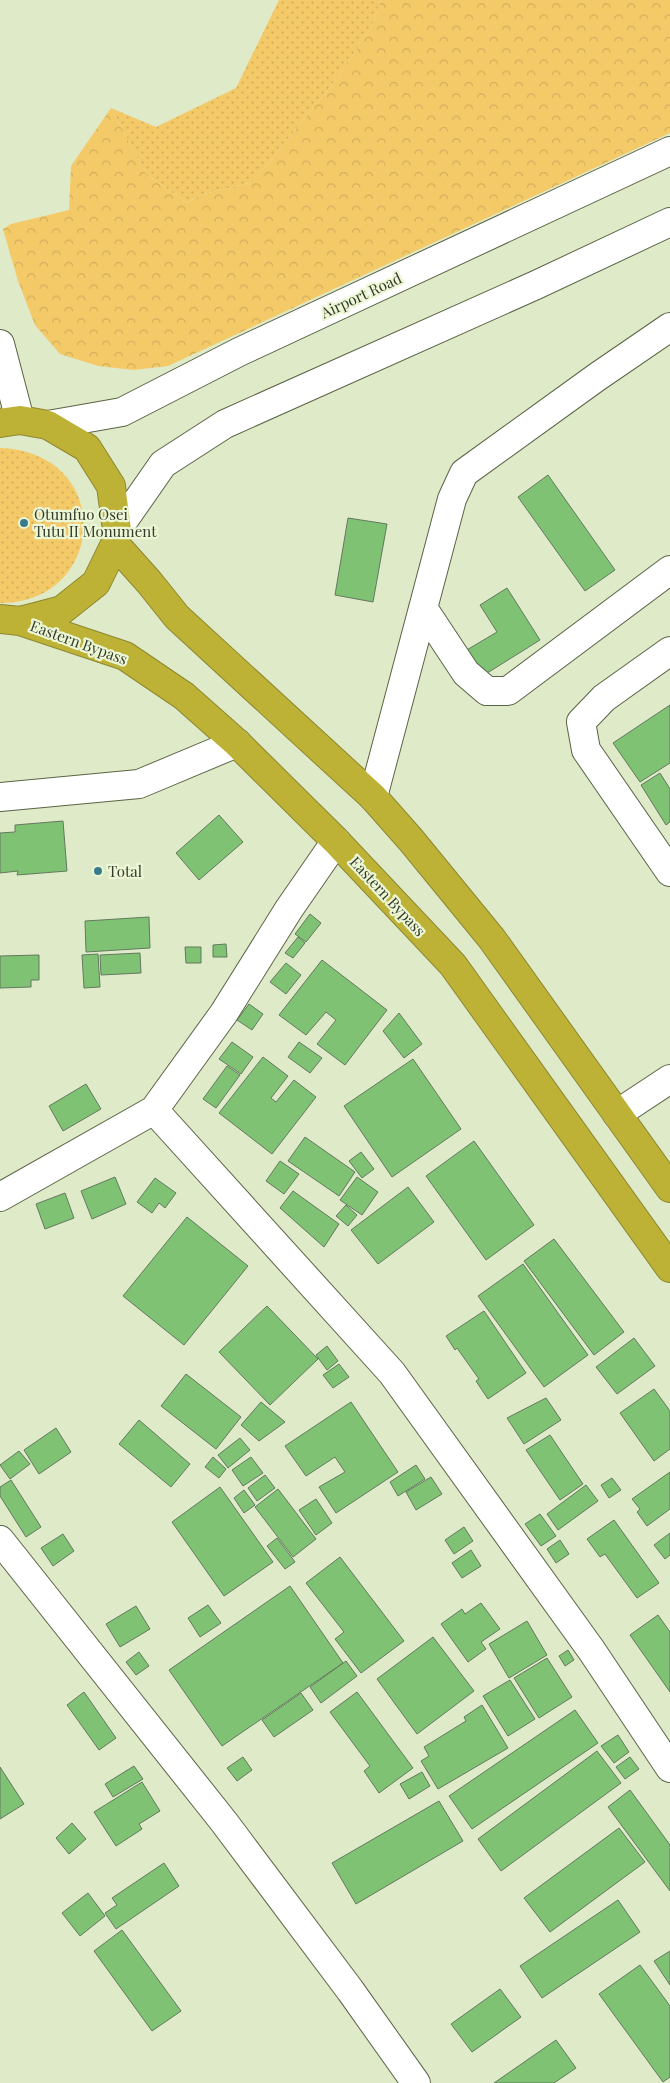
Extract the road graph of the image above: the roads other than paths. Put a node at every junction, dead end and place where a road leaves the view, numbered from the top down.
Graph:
1 (670, 150) edge
2 (670, 222) edge
3 (670, 327) edge
4 (0, 344) edge
5 (10, 422) edge
6 (48, 425) junction
7 (116, 537) junction
8 (670, 570) edge
9 (423, 608) junction
10 (10, 620) edge
11 (670, 651) edge
12 (237, 744) junction
13 (0, 797) edge
14 (373, 797) junction
15 (336, 841) junction
16 (670, 872) edge
17 (670, 1079) edge
18 (154, 1110) junction
19 (617, 1114) junction
20 (670, 1188) edge
21 (0, 1197) edge
22 (670, 1268) edge
23 (0, 1540) edge
24 (670, 1768) edge
25 (416, 2083) edge

1 - 6 street, Airport Road
2 - 7 street
3 - 9 street
4 - 5 street
5 - 6 highway
6 - 7 highway
7 - 10 highway
7 - 14 highway
8 - 9 street
9 - 14 street
10 - 12 highway, Eastern Bypass
11 - 16 street
12 - 13 street
12 - 15 highway, Eastern Bypass
14 - 19 highway
15 - 18 street
15 - 22 highway, Eastern Bypass
17 - 19 street
18 - 21 street
18 - 24 street
19 - 20 highway
23 - 25 street

